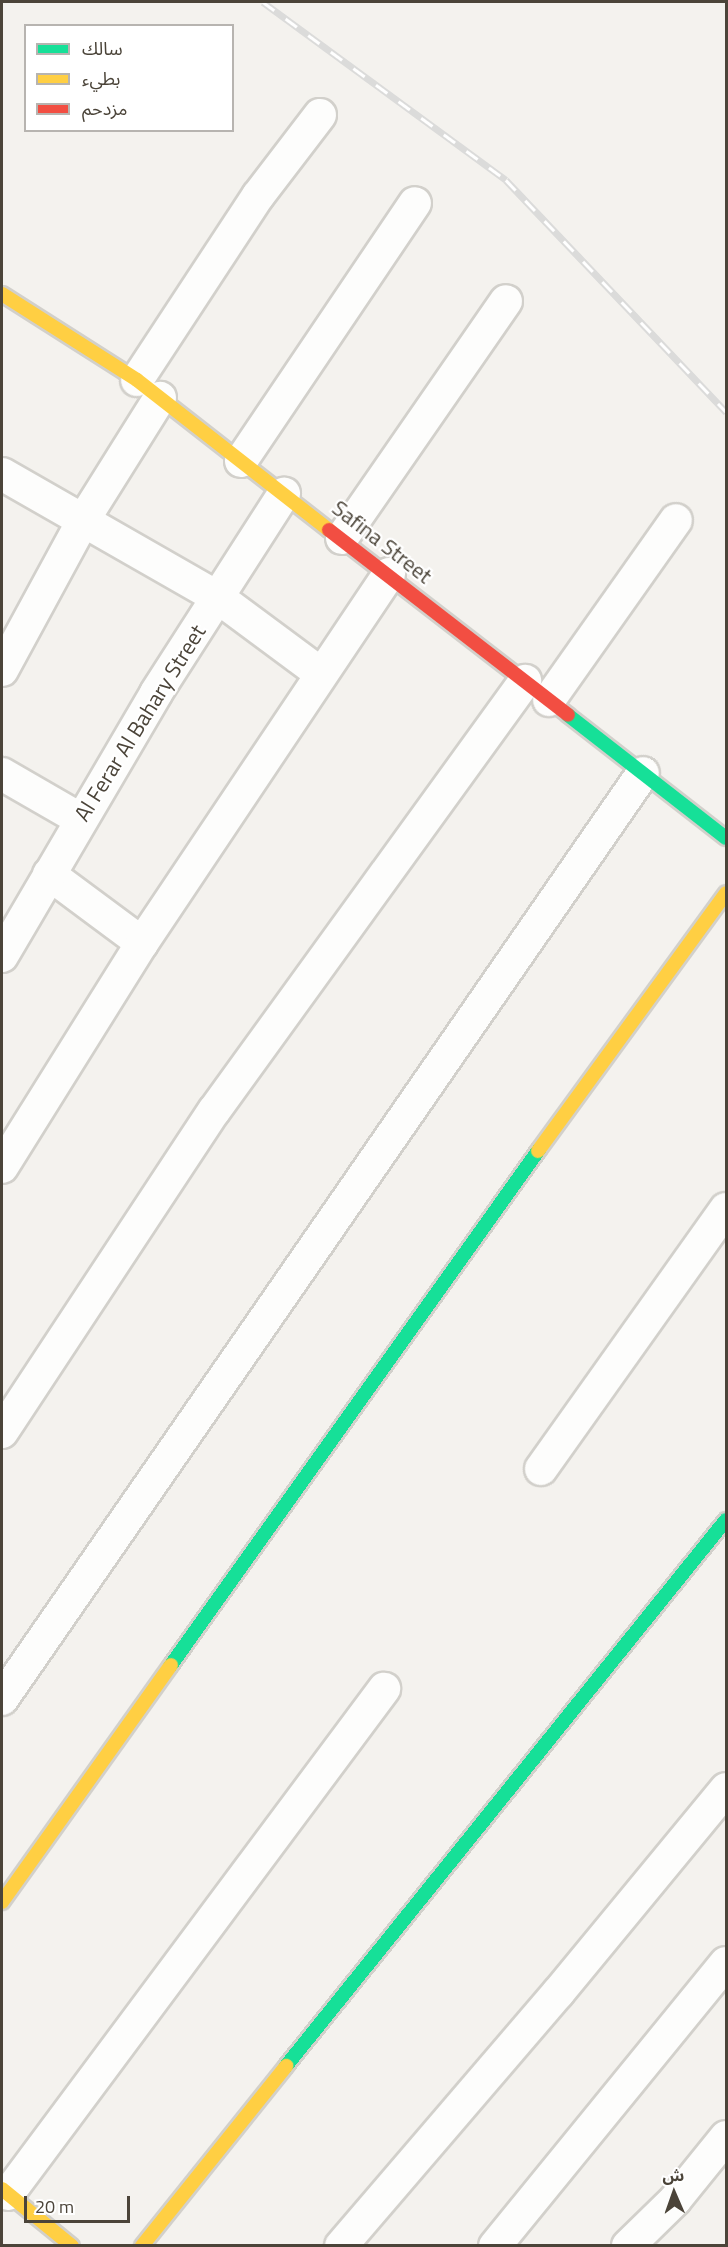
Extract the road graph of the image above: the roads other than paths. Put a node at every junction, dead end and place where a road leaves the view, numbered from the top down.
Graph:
1 (320, 115) dead end
2 (415, 203) dead end
3 (2, 294) edge
4 (506, 301) dead end
5 (148, 389) junction
6 (242, 461) junction
7 (2, 474) edge
8 (284, 494) junction
9 (84, 519) junction
10 (676, 520) dead end
11 (342, 538) junction
12 (389, 574) junction
13 (220, 599) junction
14 (2, 670) edge
15 (320, 674) junction
16 (525, 681) junction
17 (549, 700) junction
18 (643, 773) junction
19 (2, 774) edge
20 (80, 819) junction
21 (726, 838) edge
22 (49, 874) junction
23 (726, 893) edge
24 (142, 943) junction
25 (2, 956) edge
26 (2, 1167) edge
27 (726, 1209) edge
28 (2, 1432) edge
29 (541, 1469) dead end
30 (726, 1520) edge
31 (384, 1689) dead end
32 (2, 1699) edge
33 (726, 1789) edge
34 (2, 1902) edge
35 (726, 1963) edge
36 (726, 2138) edge
37 (5, 2191) edge
38 (72, 2246) edge
39 (142, 2246) edge
40 (341, 2246) edge
41 (495, 2246) edge
42 (628, 2246) edge

1 - 5 street
2 - 6 street
3 - 5 street, Safina Street
4 - 11 street
5 - 6 street, Safina Street
5 - 9 street
6 - 8 street, Safina Street
7 - 9 street
8 - 11 street, Safina Street
8 - 13 street, Al Ferar Al Bahary Street
9 - 13 street
9 - 14 street
10 - 17 street
11 - 12 street, Safina Street
12 - 15 street
12 - 16 street, Safina Street
13 - 15 street
13 - 20 street, Al Ferar Al Bahary Street
15 - 24 street
16 - 17 street, Safina Street
16 - 28 street
17 - 18 street, Safina Street
18 - 21 street, Safina Street
18 - 32 street
19 - 20 street
20 - 22 street, Al Ferar Al Bahary Street
22 - 24 street
22 - 25 street, Al Ferar Al Bahary Street
23 - 34 street
24 - 26 street
27 - 29 street
30 - 39 street
31 - 37 street
33 - 40 street
35 - 41 street
36 - 42 street
37 - 38 street

